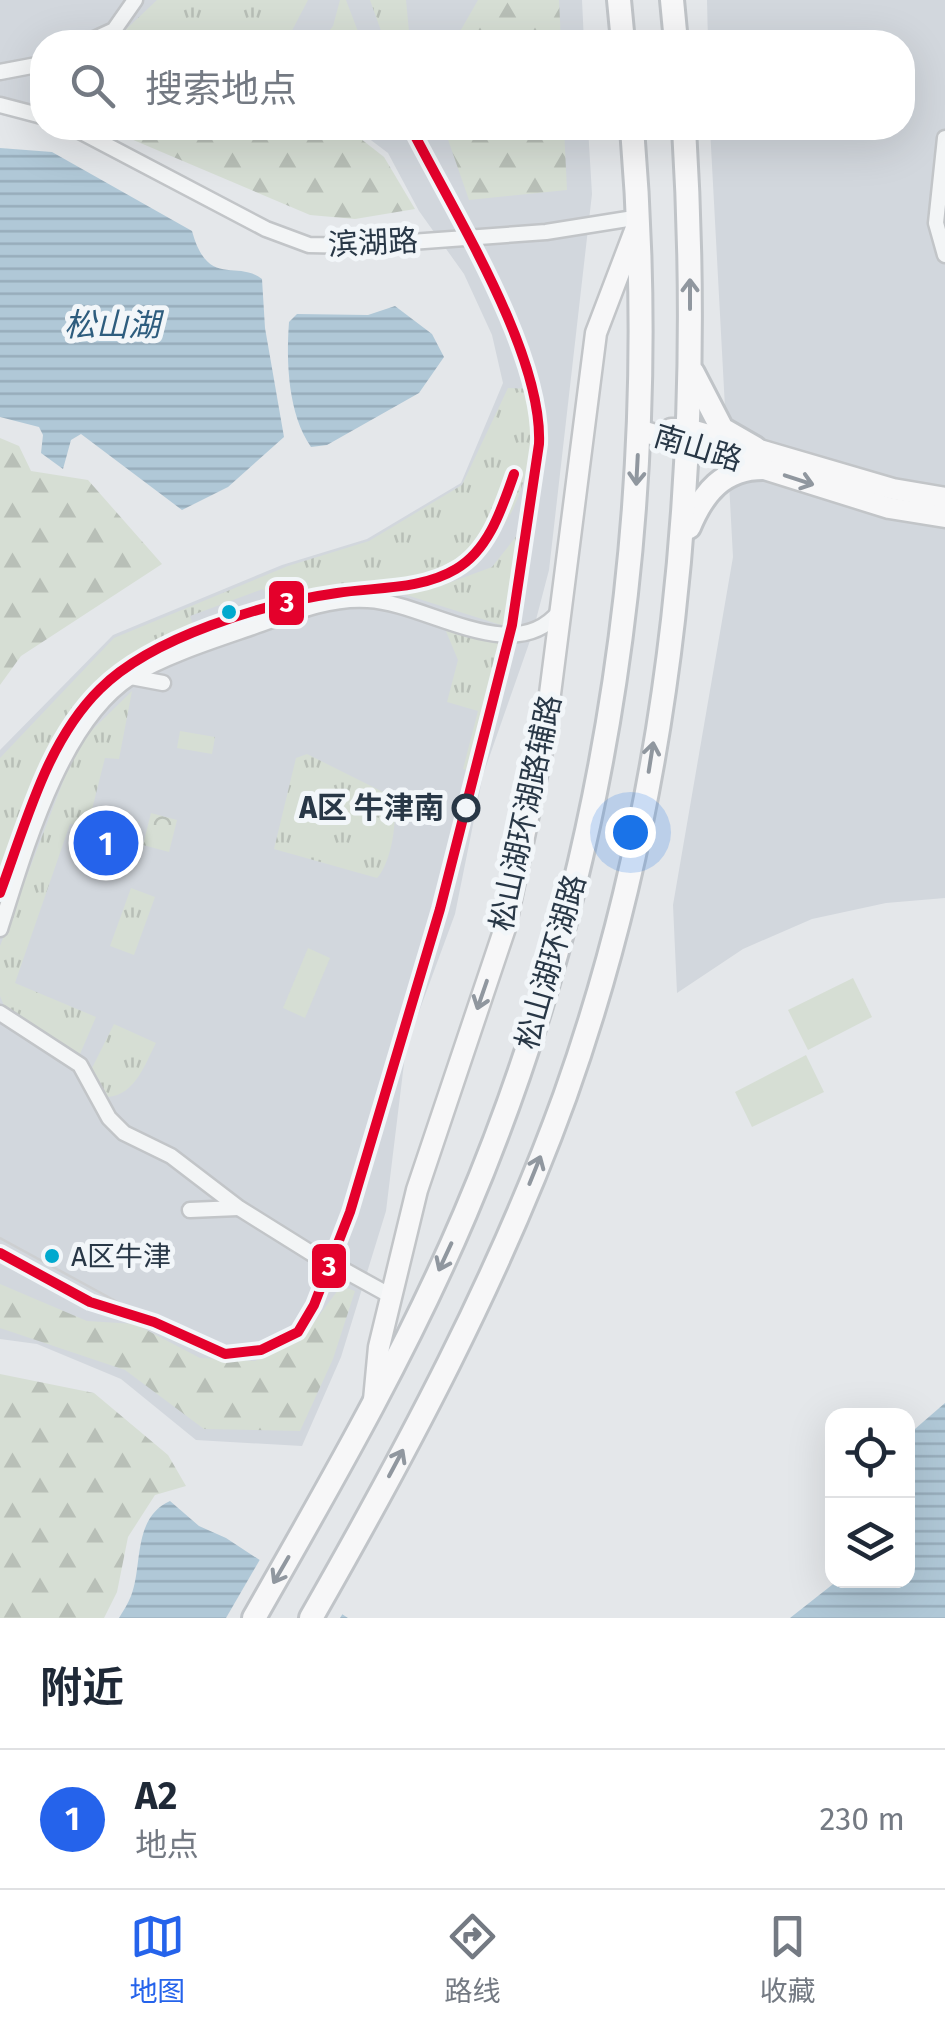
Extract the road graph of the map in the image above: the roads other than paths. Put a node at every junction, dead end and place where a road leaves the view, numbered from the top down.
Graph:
1 (135, 0) edge
2 (619, 0) edge
3 (672, 0) edge
4 (114, 30) edge
5 (622, 30) edge
6 (675, 30) edge
7 (30, 66) edge
8 (0, 72) edge
9 (0, 105) edge
10 (30, 113) edge
11 (945, 138) edge
12 (97, 140) edge
13 (633, 140) edge
14 (684, 140) edge
15 (640, 216) junction
16 (945, 255) edge
17 (690, 358) junction
18 (639, 430) junction
19 (688, 437) junction
20 (759, 458) junction
21 (945, 498) edge
22 (945, 517) edge
23 (680, 550) junction
24 (564, 606) junction
25 (130, 677) junction
26 (163, 684) dead end
27 (0, 929) edge
28 (0, 1014) edge
29 (239, 1208) junction
30 (190, 1210) dead end
31 (319, 1258) dead end
32 (342, 1269) dead end
33 (391, 1296) junction
34 (374, 1402) junction
35 (254, 1618) edge
36 (311, 1618) edge

1 - 4 street
2 - 5 main road
3 - 6 main road
7 - 8 street
9 - 10 street
11 - 16 street
12 - 15 street, 滨湖路
13 - 15 main road, 松山湖环湖路
17 -> 14 main road, 松山湖环湖路
15 - 18 main road, 松山湖环湖路
15 - 24 main road, 松山湖环湖路辅路
17 - 19 main road, 松山湖环湖路
17 - 20 main road
18 - 19 main road, 南山路
18 -> 34 main road, 松山湖环湖路
19 - 20 main road, 南山路
19 - 23 main road, 松山湖环湖路
20 - 21 main road, 南山路
20 -> 22 main road, 南山路
20 - 23 main road
36 -> 23 main road, 松山湖环湖路
24 - 25 street
24 -> 33 main road, 松山湖环湖路辅路
25 - 26 street
25 - 27 street
28 - 29 street
29 - 30 street
29 - 31 street
32 - 33 street
33 - 34 main road, 松山湖环湖路辅路
34 -> 35 main road, 松山湖环湖路

